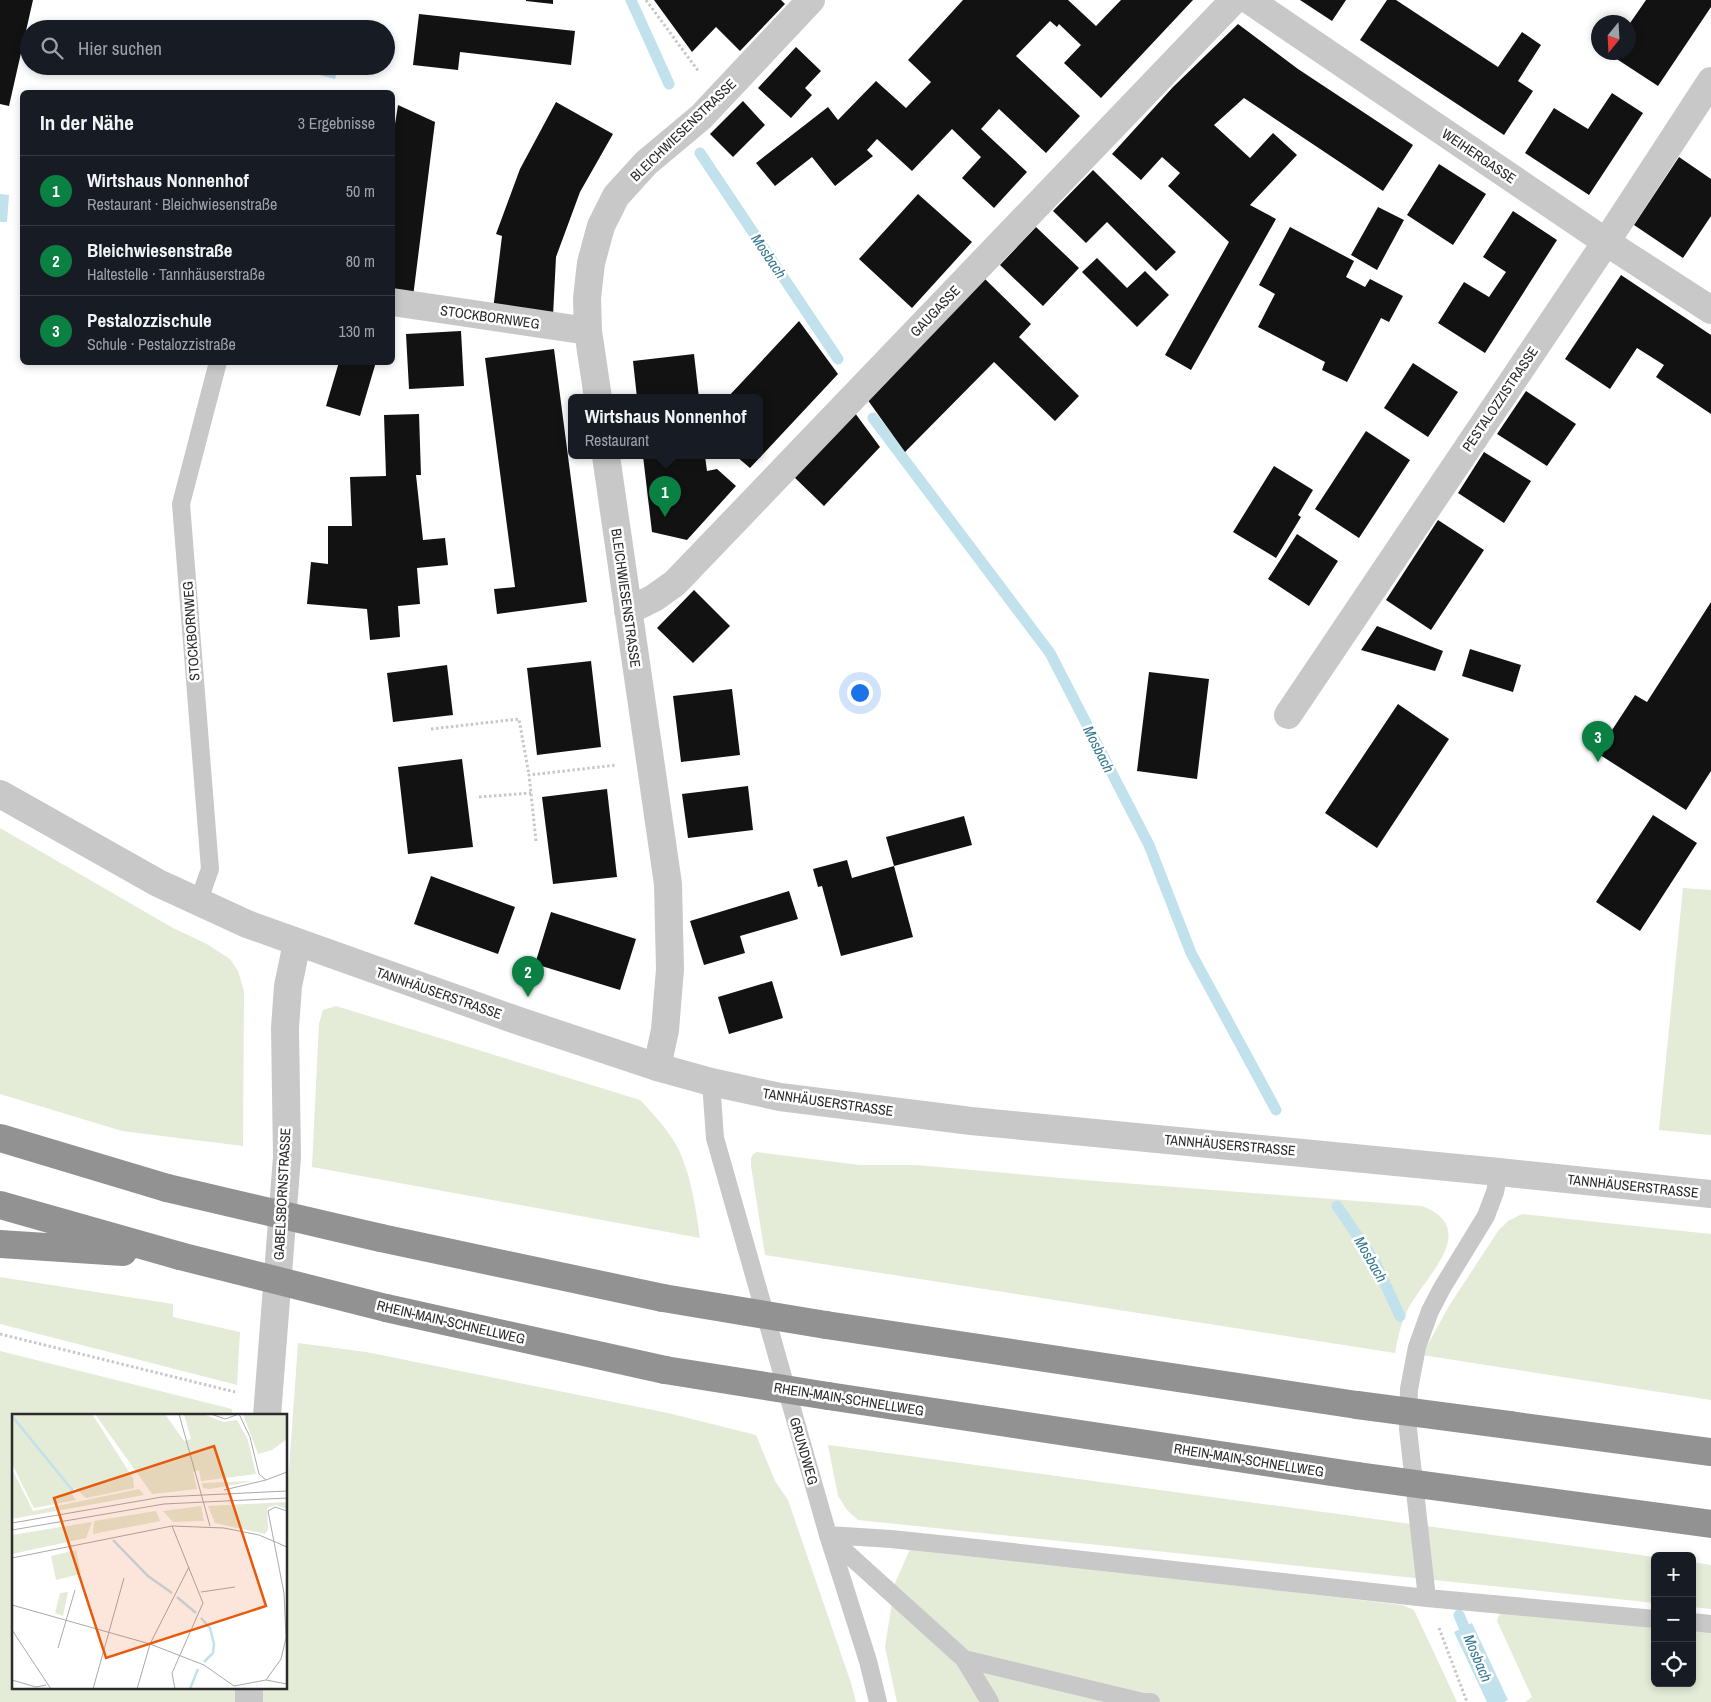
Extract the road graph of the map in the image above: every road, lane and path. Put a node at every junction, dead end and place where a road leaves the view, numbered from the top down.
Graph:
1 (646, 0) edge
2 (811, 0) edge
3 (1234, 0) edge
4 (1250, 0) edge
5 (1711, 81) edge
6 (719, 98) junction
7 (1606, 242) junction
8 (395, 302) edge
9 (1711, 310) edge
10 (588, 331) junction
11 (217, 365) edge
12 (597, 394) edge
13 (606, 459) edge
14 (628, 611) junction
15 (1288, 715) dead end
16 (431, 729) dead end
17 (649, 761) junction
18 (529, 775) junction
19 (531, 793) junction
20 (0, 794) edge
21 (479, 796) dead end
22 (536, 841) dead end
23 (198, 903) junction
24 (297, 943) junction
25 (657, 1067) junction
26 (711, 1082) junction
27 (0, 1138) edge
28 (1499, 1172) junction
29 (1711, 1194) edge
30 (0, 1205) edge
31 (0, 1244) edge
32 (180, 1256) junction
33 (0, 1334) edge
34 (227, 1390) dead end
35 (267, 1414) edge
36 (1711, 1452) edge
37 (1711, 1524) edge
38 (828, 1535) junction
39 (1427, 1598) junction
40 (1651, 1619) edge
41 (1696, 1622) edge
42 (1711, 1624) edge
43 (964, 1659) junction
44 (878, 1702) edge
45 (990, 1702) edge
46 (1151, 1702) edge
47 (1467, 1702) edge

1 - 6 path
2 - 6 street, BLEICHWIESENSTRASSE
3 - 14 street, GAUGASSE
4 - 7 street, WEIHERGASSE
5 - 7 street, PESTALOZZISTRASSE
6 - 10 street, BLEICHWIESENSTRASSE
7 - 9 street, WEIHERGASSE
7 - 15 street, PESTALOZZISTRASSE
8 - 10 street, STOCKBORNWEG
10 - 12 street, BLEICHWIESENSTRASSE
11 - 23 lane, STOCKBORNWEG
13 - 14 street, BLEICHWIESENSTRASSE
14 - 17 street, BLEICHWIESENSTRASSE
16 - 18 path
17 - 18 path
17 - 25 street, BLEICHWIESENSTRASSE
18 - 19 path
19 - 21 path
19 - 22 path
20 - 23 street, TANNHÄUSERSTRASSE
23 - 24 street, TANNHÄUSERSTRASSE
24 - 25 street, TANNHÄUSERSTRASSE
24 - 35 street, GABELSBORNSTRASSE
25 - 26 street, TANNHÄUSERSTRASSE
26 - 28 street, TANNHÄUSERSTRASSE
26 - 38 lane, GRUNDWEG
27 - 36 highway, bridge
28 - 29 street, TANNHÄUSERSTRASSE
28 - 39 lane
30 - 32 highway, RHEIN-MAIN-SCHNELLWEG
31 - 32 highway
32 - 37 highway, RHEIN-MAIN-SCHNELLWEG, bridge
33 - 34 path
38 - 39 lane
38 - 43 lane
38 - 44 lane, GRUNDWEG
39 - 40 lane
39 - 47 path
41 - 42 lane
43 - 45 lane
43 - 46 lane

